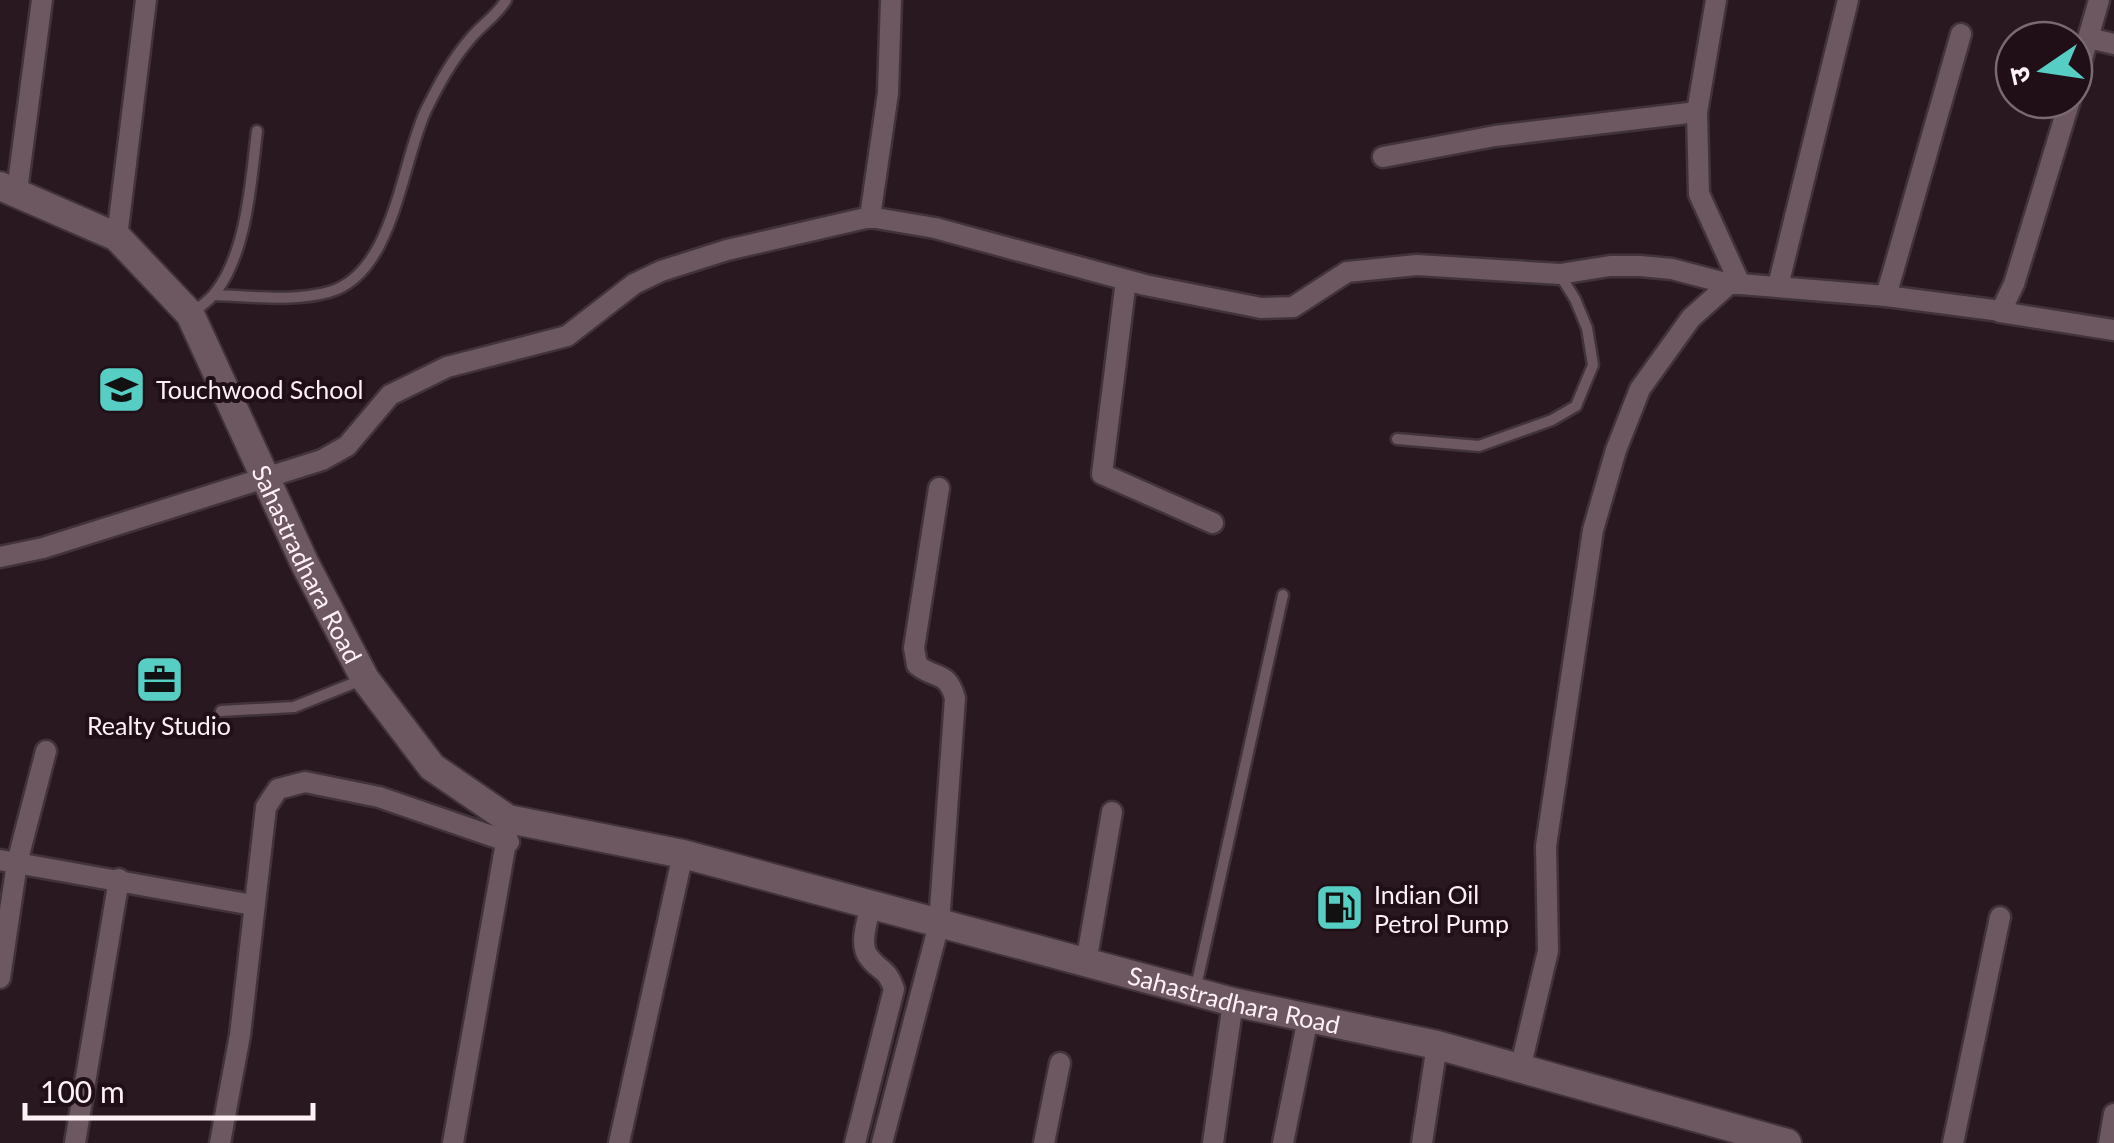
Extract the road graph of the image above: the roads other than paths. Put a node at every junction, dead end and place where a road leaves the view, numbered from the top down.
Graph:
1 (42, 0) edge
2 (146, 0) edge
3 (506, 0) edge
4 (892, 0) edge
5 (1716, 0) edge
6 (1848, 0) edge
7 (1961, 34) dead end
8 (1697, 112) junction
9 (2064, 120) edge
10 (258, 131) dead end
11 (1383, 157) dead end
12 (8, 189) edge
13 (870, 216) junction
14 (117, 237) junction
15 (1560, 274) junction
16 (1126, 280) junction
17 (1734, 284) junction
18 (1778, 286) junction
19 (214, 295) junction
20 (1886, 296) junction
21 (2000, 312) junction
22 (190, 314) junction
23 (2114, 330) edge
24 (1397, 439) dead end
25 (267, 479) junction
26 (939, 488) dead end
27 (1212, 523) dead end
28 (0, 558) edge
29 (1282, 594) dead end
30 (365, 679) junction
31 (221, 710) dead end
32 (46, 751) dead end
33 (1112, 812) dead end
34 (508, 830) junction
35 (683, 854) junction
36 (8, 861) edge
37 (118, 879) junction
38 (254, 905) junction
39 (871, 906) junction
40 (2000, 917) dead end
41 (939, 924) junction
42 (1086, 963) junction
43 (0, 978) edge
44 (1195, 992) junction
45 (1233, 1002) junction
46 (1308, 1018) junction
47 (1437, 1045) junction
48 (1060, 1063) dead end
49 (1520, 1068) junction
50 (2114, 1114) edge
51 (75, 1143) edge
52 (220, 1143) edge
53 (454, 1143) edge
54 (619, 1143) edge
55 (856, 1143) edge
56 (882, 1143) edge
57 (1044, 1143) edge
58 (1213, 1143) edge
59 (1282, 1143) edge
60 (1422, 1143) edge
61 (1787, 1143) edge
62 (1953, 1143) edge
63 (2109, 1143) edge

1 - 12 street
2 - 14 street
3 - 19 lane
4 - 13 street
5 - 8 street
6 - 18 street
7 - 20 street
8 - 11 street
8 - 17 street
9 - 21 street
10 - 19 lane
12 - 14 main road, Sahastradhara Road
13 - 16 street
13 - 25 street
14 - 22 main road, Sahastradhara Road
15 - 16 street
15 - 17 street
15 - 24 lane
16 - 27 street
17 - 18 street
17 - 49 street
18 - 20 street
19 - 22 lane
20 - 21 street
21 - 23 street
22 - 25 main road, Sahastradhara Road
25 - 28 street
25 - 30 main road, Sahastradhara Road
26 - 41 street
29 - 44 lane
30 - 31 lane
30 - 34 main road, Sahastradhara Road
32 - 36 street
33 - 42 street
34 - 35 main road, Sahastradhara Road
34 - 38 street
34 - 53 street
35 - 39 main road, Sahastradhara Road
35 - 54 street
36 - 37 street
36 - 43 street
37 - 38 street
37 - 51 street
38 - 52 street
39 - 41 main road, Sahastradhara Road
39 - 55 street
40 - 62 street
41 - 42 main road, Sahastradhara Road
41 - 56 street
42 - 44 main road, Sahastradhara Road
44 - 45 main road, Sahastradhara Road
45 - 46 main road, Sahastradhara Road
45 - 58 street
46 - 47 main road, Sahastradhara Road
46 - 59 street
47 - 49 main road, Sahastradhara Road
47 - 60 street
48 - 57 street
49 - 61 main road, Sahastradhara Road
50 - 63 street

